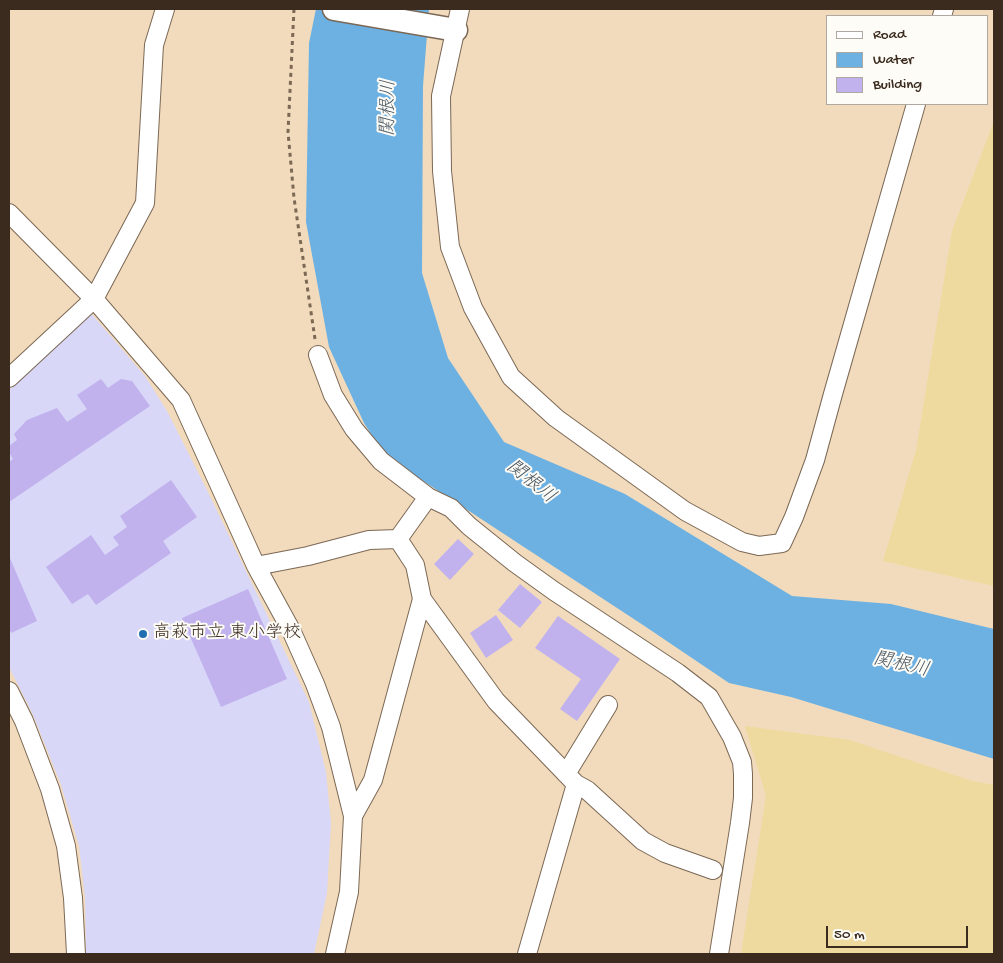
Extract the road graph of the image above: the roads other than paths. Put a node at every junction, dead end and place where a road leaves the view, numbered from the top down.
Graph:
1 (165, 9) edge
2 (334, 9) edge
3 (452, 22) edge
4 (916, 105) edge
5 (9, 213) edge
6 (94, 298) junction
7 (318, 355) road end
8 (9, 378) edge
9 (428, 497) junction
10 (398, 539) junction
11 (256, 566) junction
12 (422, 599) junction
13 (9, 691) edge
14 (608, 705) dead end
15 (571, 779) junction
16 (353, 816) junction
17 (713, 870) dead end
18 (76, 954) edge
19 (335, 954) edge
20 (526, 954) edge
21 (719, 954) edge

1 - 6 street
2 - 3 street
3 - 4 street
5 - 6 street
6 - 8 street
6 - 11 street
7 - 9 street
9 - 10 street
9 - 21 street
10 - 11 street
10 - 12 street
11 - 16 street
12 - 15 street
12 - 16 street
13 - 18 street
14 - 15 street
15 - 17 street
15 - 20 street
16 - 19 street

